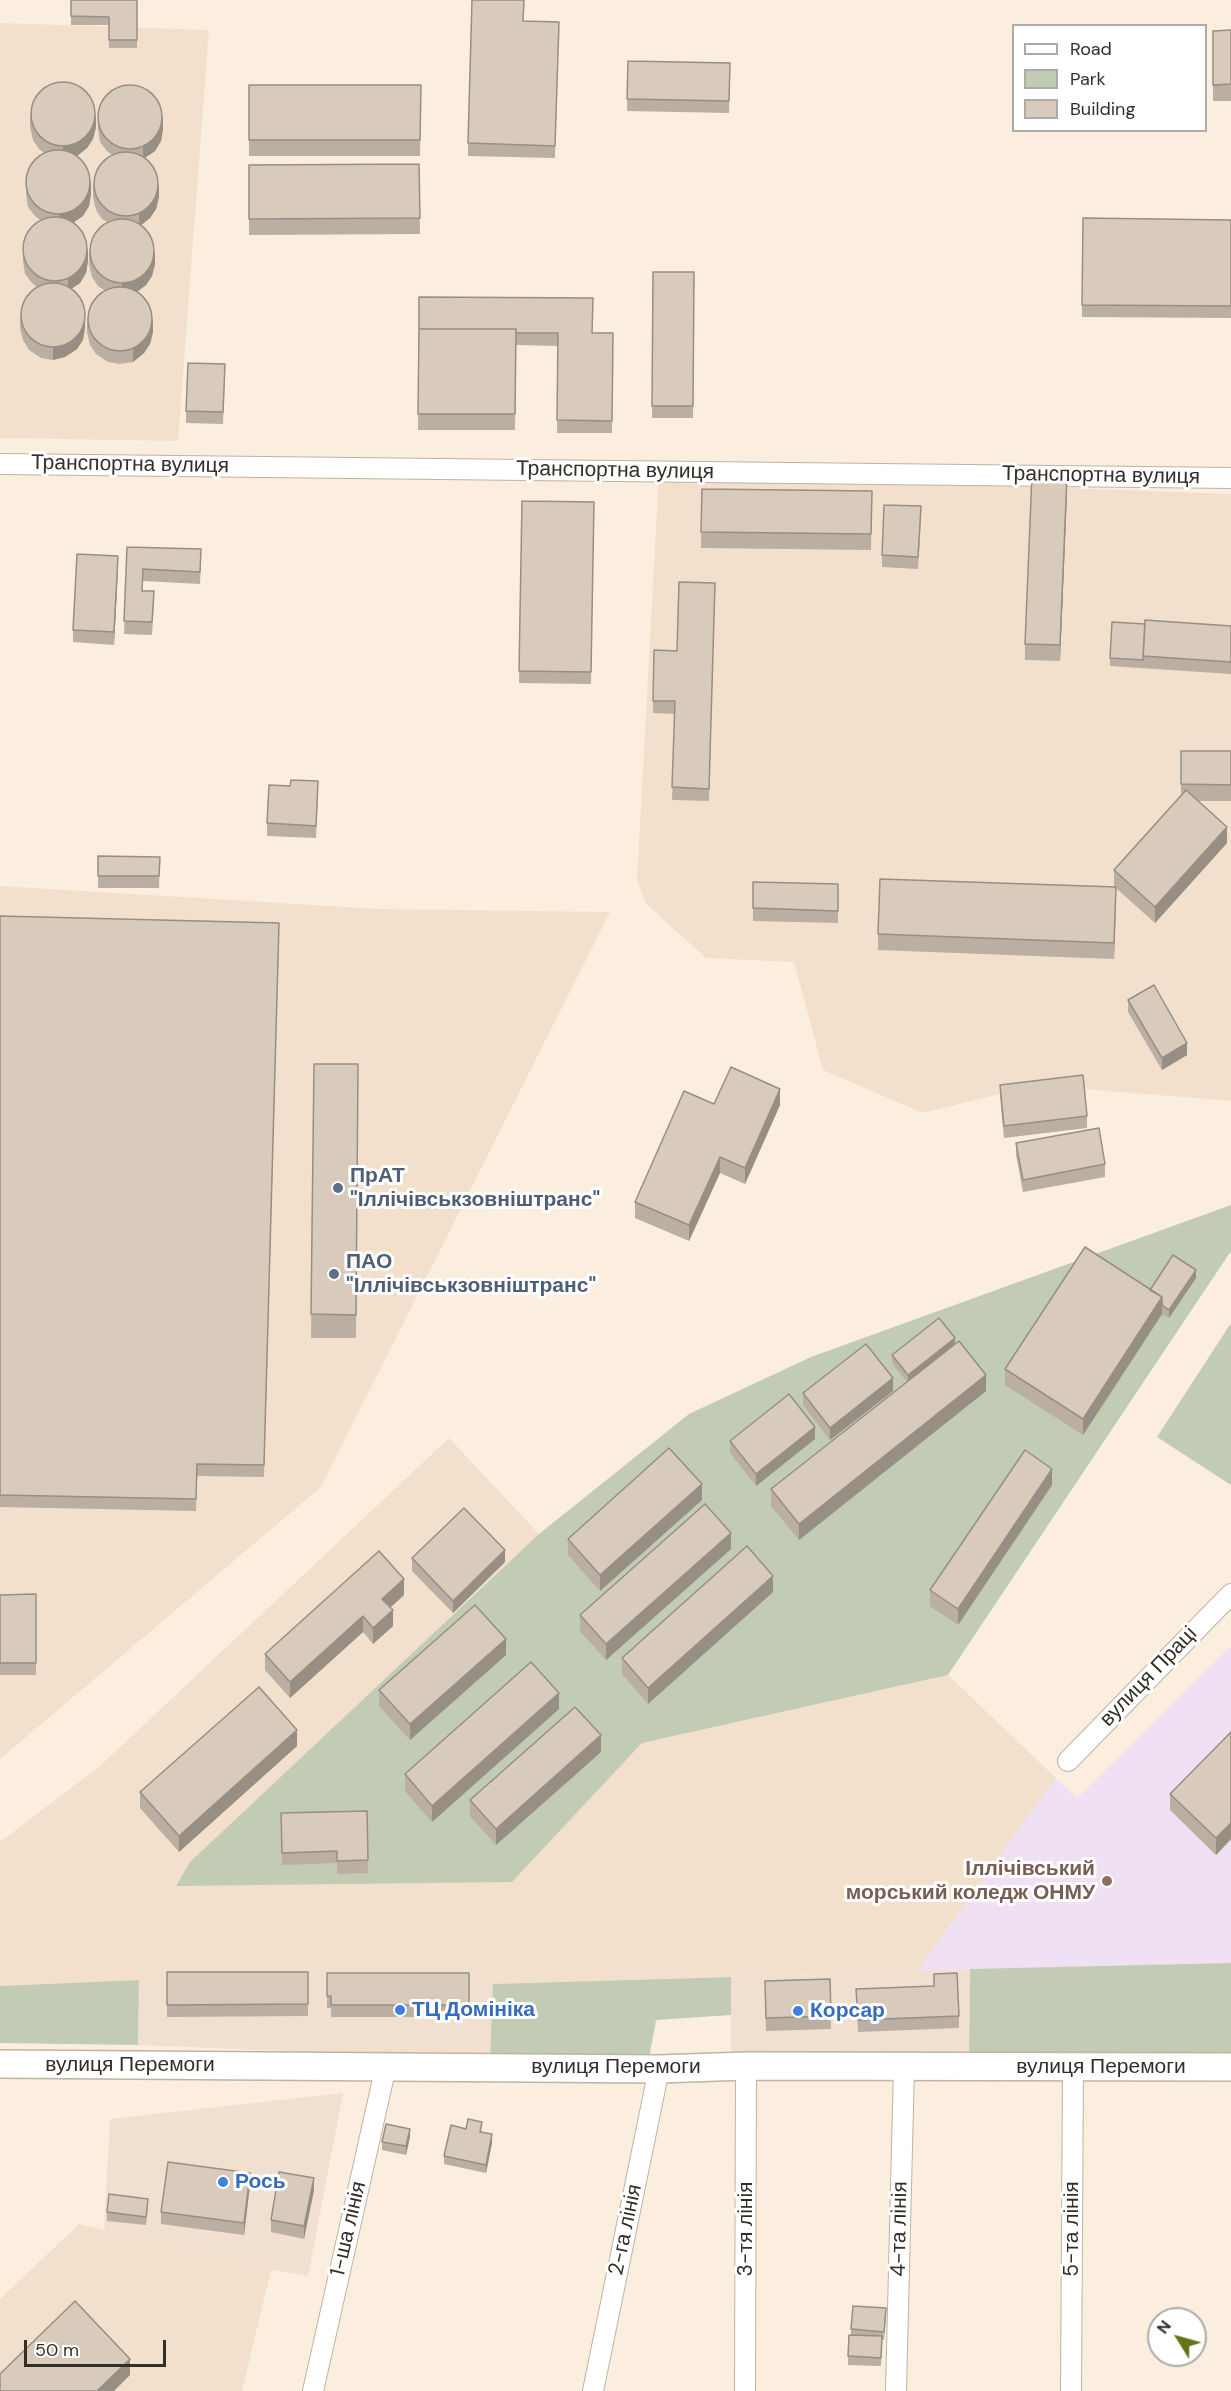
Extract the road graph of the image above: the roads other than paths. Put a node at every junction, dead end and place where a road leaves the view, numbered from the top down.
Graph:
1 (0, 464) edge
2 (1231, 477) edge
3 (1231, 1594) edge
4 (1068, 1761) dead end
5 (0, 2064) edge
6 (386, 2066) junction
7 (746, 2066) junction
8 (904, 2066) junction
9 (1073, 2067) junction
10 (1231, 2067) edge
11 (659, 2069) junction
12 (313, 2391) edge
13 (592, 2391) edge
14 (745, 2391) edge
15 (896, 2391) edge
16 (1071, 2391) edge

1 - 2 street, Транспортна вулиця
3 - 4 street, вулиця Праці
5 - 6 main road, вулиця Перемоги
6 - 11 main road, вулиця Перемоги
6 - 12 street, 1-ша лінія
7 - 8 main road, вулиця Перемоги
7 - 11 main road, вулиця Перемоги
7 - 14 street, 3-тя лінія
8 - 9 main road, вулиця Перемоги
8 - 15 street, 4-та лінія
9 - 10 main road, вулиця Перемоги
9 - 16 street, 5-та лінія
11 - 13 street, 2-га лінія

